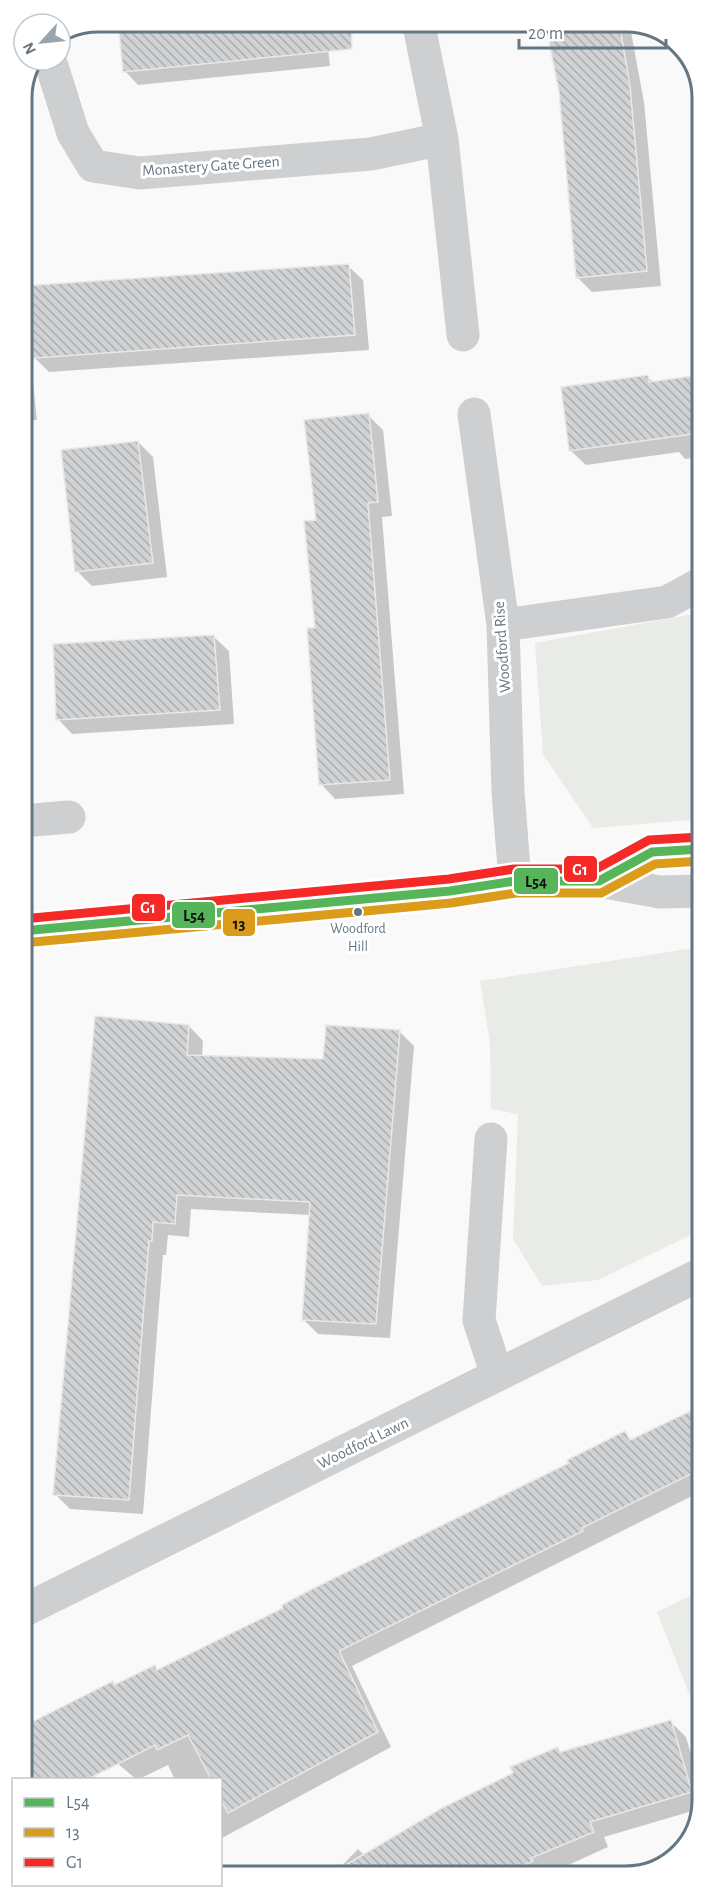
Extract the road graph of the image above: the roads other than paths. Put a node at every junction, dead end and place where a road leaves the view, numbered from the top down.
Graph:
1 (420, 32) edge
2 (54, 72) edge
3 (442, 139) junction
4 (463, 335) dead end
5 (474, 414) dead end
6 (692, 588) edge
7 (503, 625) junction
8 (69, 817) dead end
9 (32, 820) edge
10 (692, 850) edge
11 (515, 881) junction
12 (599, 881) junction
13 (692, 891) edge
14 (32, 929) edge
15 (491, 1139) dead end
16 (692, 1278) edge
17 (497, 1375) junction
18 (32, 1607) edge

1 - 3 street
2 - 3 street, Monastery Gate Green
3 - 4 street
5 - 7 street, Woodford Rise
6 - 7 street
7 - 11 street, Woodford Rise
8 - 9 street
10 - 12 street
11 - 12 street
11 - 14 street
12 - 13 street
15 - 17 street
16 - 17 street, Woodford Lawn
17 - 18 street, Woodford Lawn

